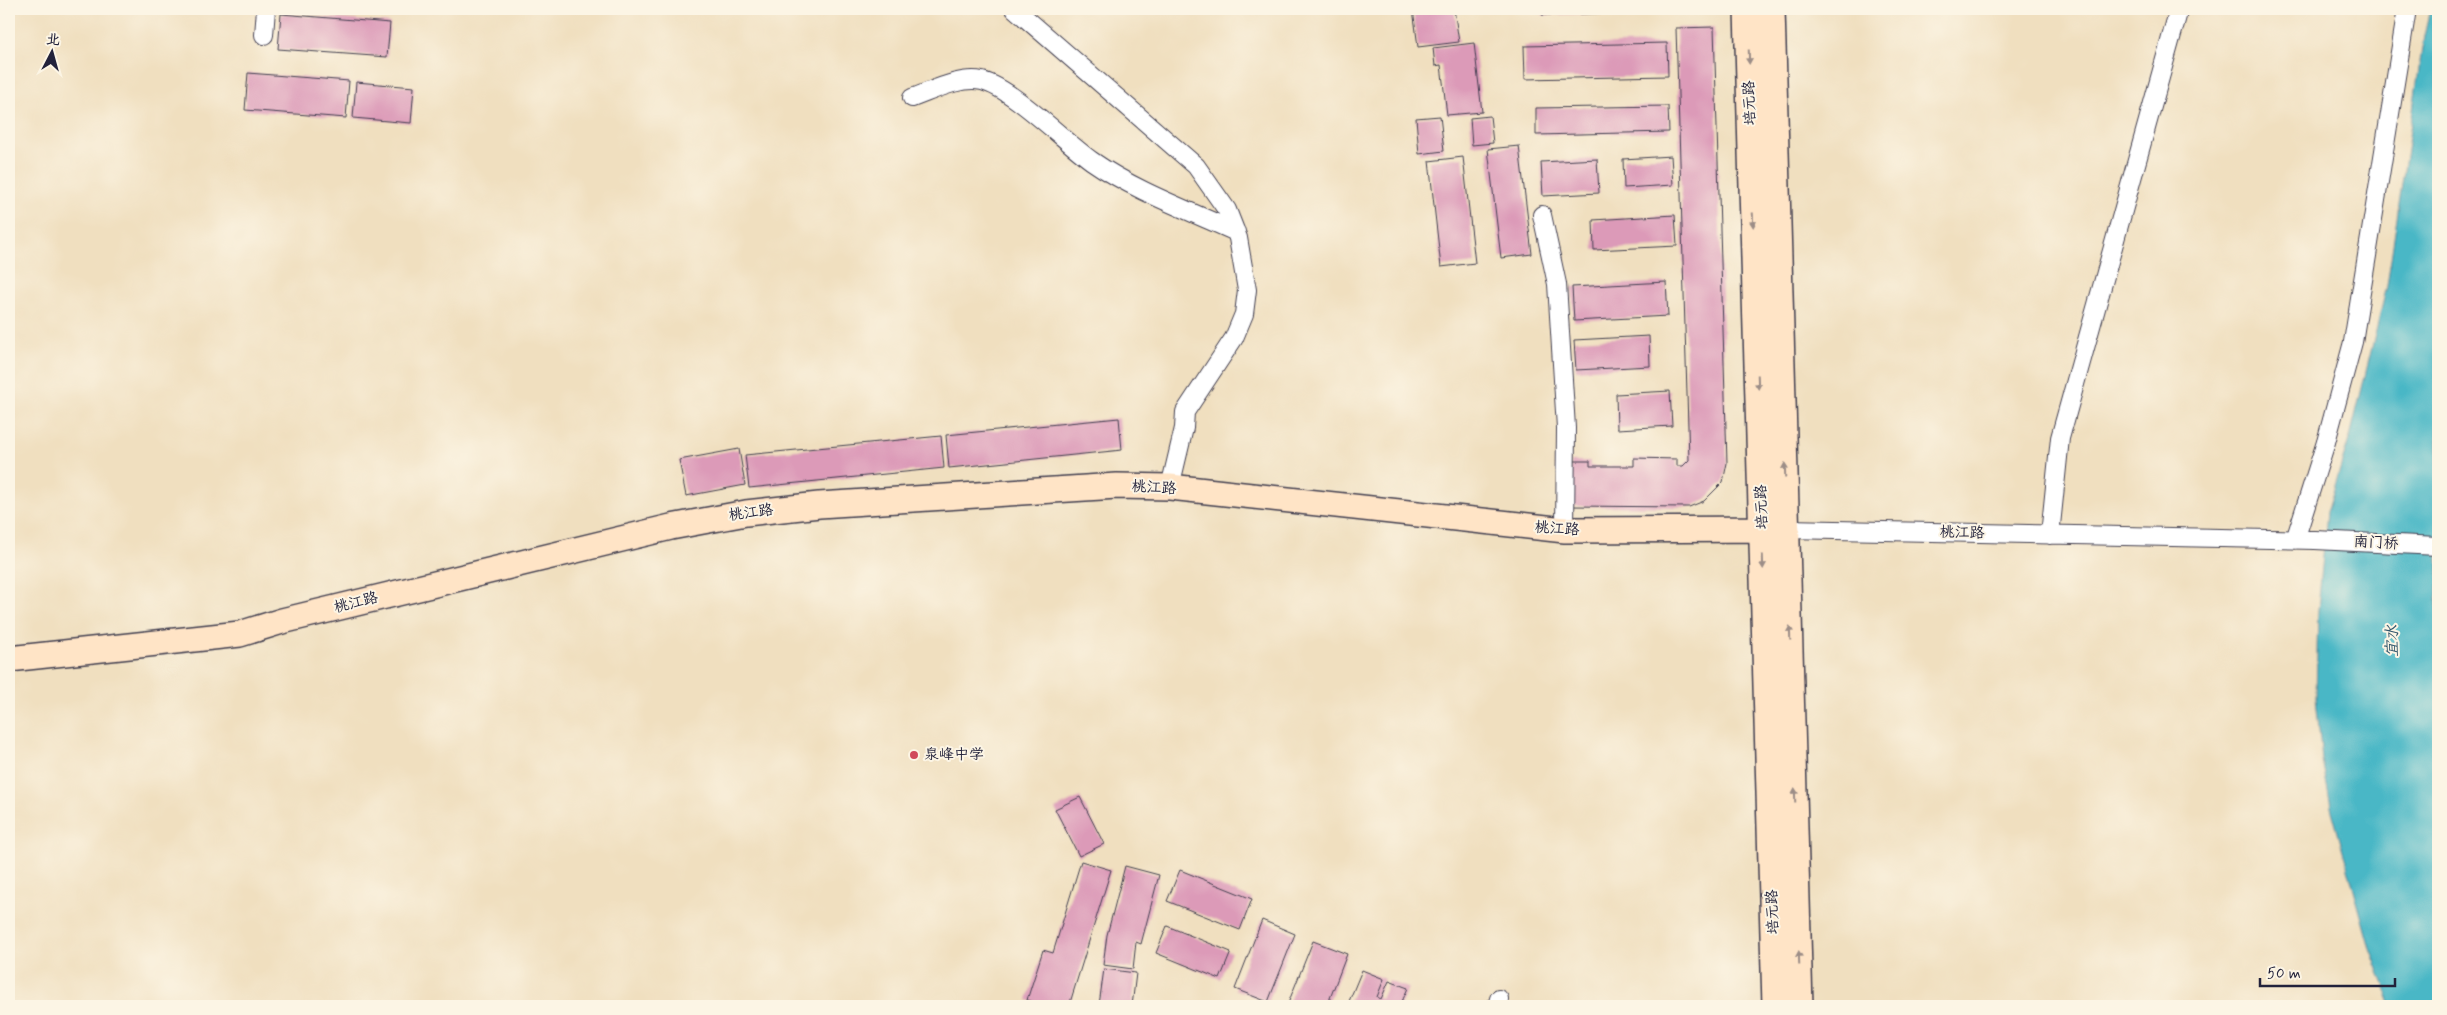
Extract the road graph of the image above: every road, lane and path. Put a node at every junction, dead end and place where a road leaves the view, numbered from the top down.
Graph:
1 (266, 9) edge
2 (1015, 9) edge
3 (1747, 9) edge
4 (1772, 9) edge
5 (2179, 9) edge
6 (2407, 9) edge
7 (264, 35) dead end
8 (912, 98) dead end
9 (1542, 215) dead end
10 (1236, 232) junction
11 (1170, 487) junction
12 (1787, 529) junction
13 (1565, 530) junction
14 (1762, 530) junction
15 (2050, 535) junction
16 (2295, 540) junction
17 (2315, 540) joint
18 (2438, 546) edge
19 (9, 659) edge
20 (1776, 1006) edge
21 (1800, 1006) edge

1 - 7 street
2 - 10 street
3 -> 14 main road, 培元路
12 -> 4 main road, 培元路
5 - 15 street
6 - 16 street
8 - 10 street
9 - 13 street
10 - 11 street
11 - 13 main road, 桃江路
11 - 19 main road, 桃江路
12 - 14 main road, 桃江路
12 - 15 street, 桃江路
21 -> 12 main road, 培元路
13 - 14 main road, 桃江路
14 -> 20 main road, 培元路
15 - 16 street, 桃江路
16 - 17 street, 桃江路
17 - 18 street, 南门桥

